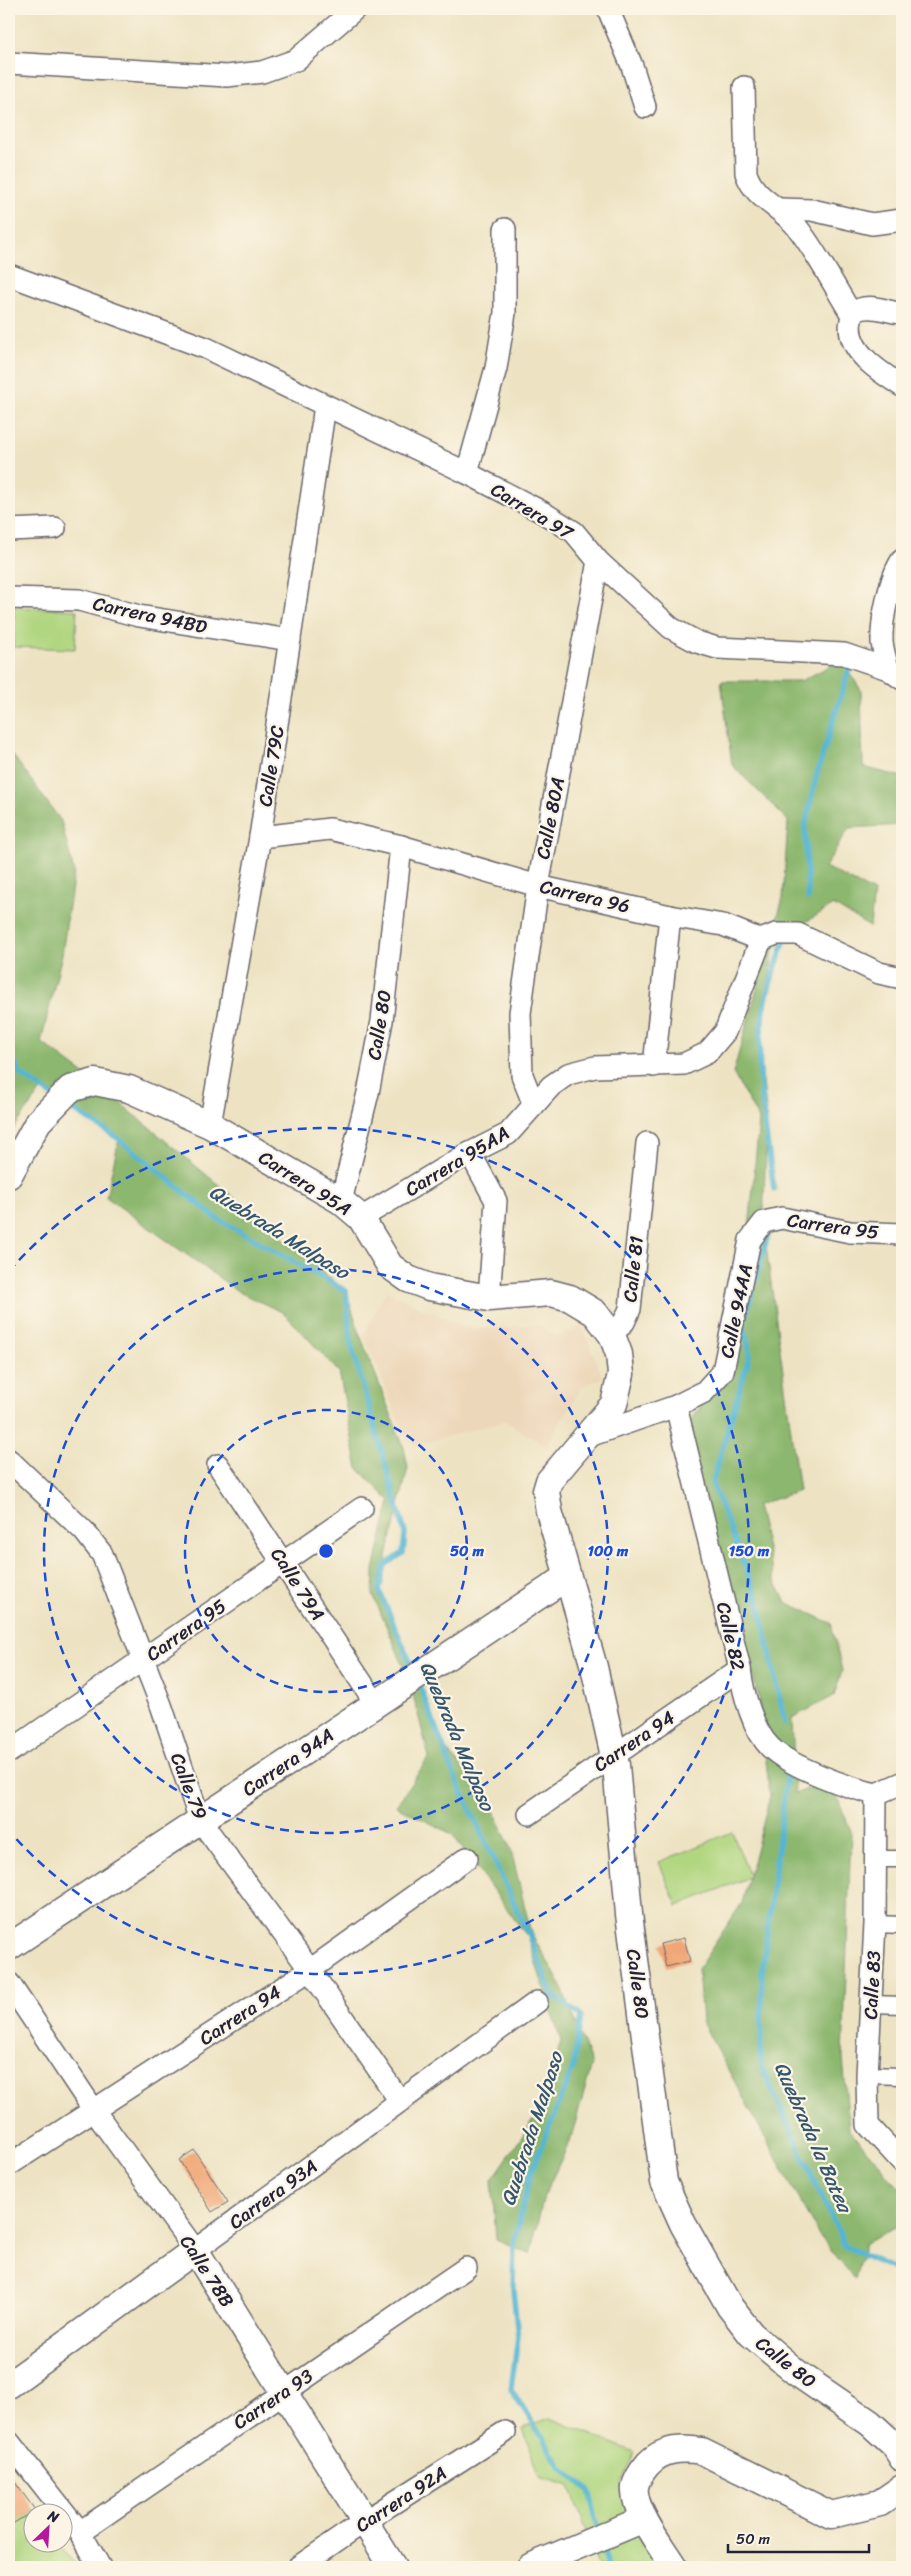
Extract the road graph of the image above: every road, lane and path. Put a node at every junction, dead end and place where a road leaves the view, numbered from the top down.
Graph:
1 (355, 9) edge
2 (608, 9) edge
3 (9, 63) edge
4 (744, 86) dead end
5 (644, 107) dead end
6 (780, 209) junction
7 (902, 220) edge
8 (505, 229) dead end
9 (9, 275) edge
10 (902, 313) edge
11 (852, 315) junction
12 (902, 386) edge
13 (325, 406) junction
14 (467, 472) junction
15 (56, 528) dead end
16 (9, 530) edge
17 (902, 560) edge
18 (598, 561) junction
19 (9, 598) edge
20 (290, 640) junction
21 (895, 674) edge
22 (260, 837) junction
23 (401, 846) junction
24 (538, 886) junction
25 (670, 916) junction
26 (762, 940) junction
27 (902, 978) edge
28 (654, 1066) junction
29 (534, 1105) junction
30 (210, 1125) junction
31 (647, 1143) dead end
32 (470, 1153) junction
33 (9, 1174) edge
34 (341, 1201) junction
35 (361, 1218) junction
36 (764, 1222) joint
37 (902, 1234) edge
38 (489, 1298) junction
39 (612, 1336) junction
40 (676, 1406) junction
41 (586, 1436) junction
42 (9, 1460) edge
43 (218, 1465) dead end
44 (362, 1508) dead end
45 (284, 1562) junction
46 (566, 1578) junction
47 (144, 1659) junction
48 (740, 1669) junction
49 (376, 1704) junction
50 (9, 1752) edge
51 (614, 1754) junction
52 (902, 1783) edge
53 (876, 1794) junction
54 (902, 1794) edge
55 (529, 1814) dead end
56 (200, 1820) junction
57 (467, 1858) dead end
58 (876, 1859) junction
59 (902, 1859) edge
60 (875, 1924) junction
61 (902, 1925) edge
62 (9, 1947) edge
63 (310, 1970) junction
64 (9, 1983) edge
65 (537, 2002) dead end
66 (872, 2004) junction
67 (902, 2005) edge
68 (867, 2075) junction
69 (902, 2076) edge
70 (400, 2101) junction
71 (93, 2109) junction
72 (899, 2154) edge
73 (9, 2165) edge
74 (195, 2250) junction
75 (466, 2268) dead end
76 (9, 2385) edge
77 (283, 2392) junction
78 (505, 2432) dead end
79 (9, 2442) edge
80 (902, 2458) edge
81 (902, 2488) edge
82 (365, 2521) junction
83 (636, 2522) junction
84 (80, 2532) junction
85 (100, 2567) edge
86 (298, 2567) edge
87 (393, 2567) edge
88 (530, 2567) edge
89 (674, 2567) edge

1 - 3 street
2 - 5 street
4 - 6 street
6 - 7 street
6 - 11 street
8 - 14 street
9 - 13 street, Carrera 97
10 - 11 street
11 - 12 street
13 - 14 street, Carrera 97
13 - 20 street, Calle 79C
14 - 18 street, Carrera 97
15 - 16 street
17 - 21 street
18 - 21 street, Carrera 97
18 - 24 street, Calle 80A
19 - 20 street, Carrera 94BD
20 - 22 street, Calle 79C
22 - 23 street, Carrera 96
22 - 30 street, Calle 79C
23 - 24 street, Carrera 96
23 - 34 street, Calle 80
24 - 25 street, Carrera 96
24 - 29 street, Calle 80A
25 - 26 street, Carrera 96
25 - 28 street
26 - 27 street
26 - 28 street, Carrera 95AA
28 - 29 street, Carrera 95AA
29 - 32 street, Carrera 95AA
30 - 33 street, Carrera 95A
30 - 34 street, Carrera 95A
31 - 39 street, Calle 81
32 - 35 street, Carrera 95AA
32 - 38 street
34 - 35 street, Carrera 95A
35 - 38 street, Carrera 95A
36 - 37 street, Carrera 95
36 - 40 street, Calle 94AA
38 - 39 street, Carrera 95A
39 - 41 street
40 - 41 street, Calle 94AA
40 - 48 street, Calle 82
41 - 46 street, Calle 80
42 - 47 street, Calle 79
43 - 45 street, Calle 79A
44 - 45 street, Carrera 95
45 - 47 street, Carrera 95
45 - 49 street, Calle 79A
46 - 49 street, Carrera 94A
46 - 51 street, Calle 80
47 - 50 street, Carrera 95
47 - 56 street, Calle 79
48 - 51 street, Carrera 94
48 - 53 street, Calle 82
49 - 56 street, Carrera 94A
51 - 55 street, Carrera 94
51 - 80 street, Calle 80
52 - 53 street
53 - 54 street
53 - 58 street, Calle 83
56 - 62 street, Carrera 94A
56 - 63 street, Calle 79
57 - 63 street, Carrera 94
58 - 59 street
58 - 60 street, Calle 83
60 - 61 street
60 - 66 street, Calle 83
63 - 70 street, Calle 79
63 - 71 street, Carrera 94
64 - 71 street, Calle 78B
65 - 70 street, Carrera 93A
66 - 67 street
66 - 68 street, Calle 83
68 - 69 street
68 - 72 street, Calle 83
70 - 74 street, Carrera 93A
71 - 73 street, Carrera 94
71 - 74 street, Calle 78B
74 - 76 street, Carrera 93A
74 - 77 street, Calle 78B
75 - 77 street, Carrera 93
77 - 82 street, Calle 78B
77 - 84 street, Carrera 93
78 - 82 street, Carrera 92A
79 - 84 street
81 - 83 street
82 - 86 street, Carrera 92A
82 - 87 street, Calle 78B
83 - 88 street
83 - 89 street
84 - 85 street

